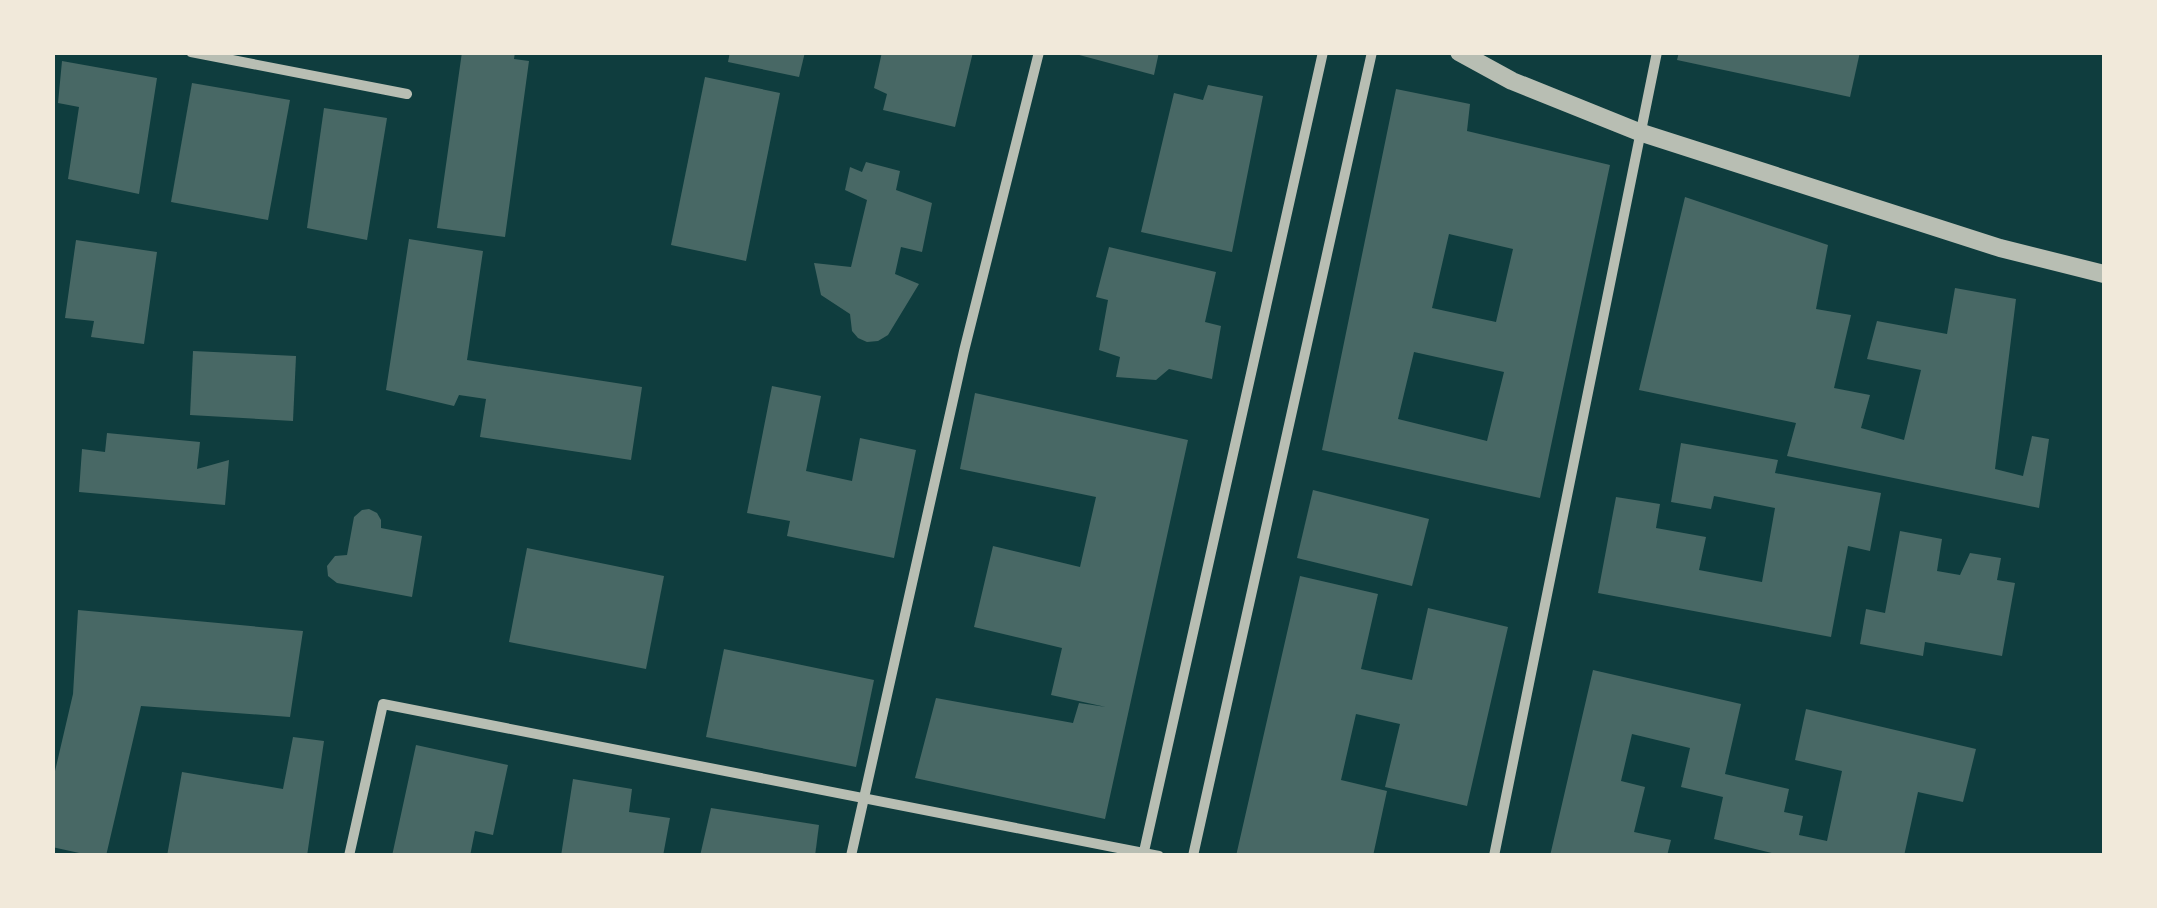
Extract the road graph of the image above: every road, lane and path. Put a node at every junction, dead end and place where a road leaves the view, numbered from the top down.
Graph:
1 (191, 52) edge
2 (1038, 52) edge
3 (1323, 52) edge
4 (1372, 52) edge
5 (1460, 52) edge
6 (1657, 52) edge
7 (407, 94) dead end
8 (1640, 132) junction
9 (2104, 274) edge
10 (862, 797) junction
11 (1144, 854) edge
12 (349, 856) edge
13 (851, 856) edge
14 (1159, 856) edge
15 (1193, 856) edge
16 (1494, 856) edge

1 - 7 street
2 - 10 street
3 - 11 street
4 - 15 street
5 - 8 street
6 - 8 street
8 - 9 street
8 - 16 street
10 - 11 street
10 - 12 street
10 - 13 street
11 - 14 street

